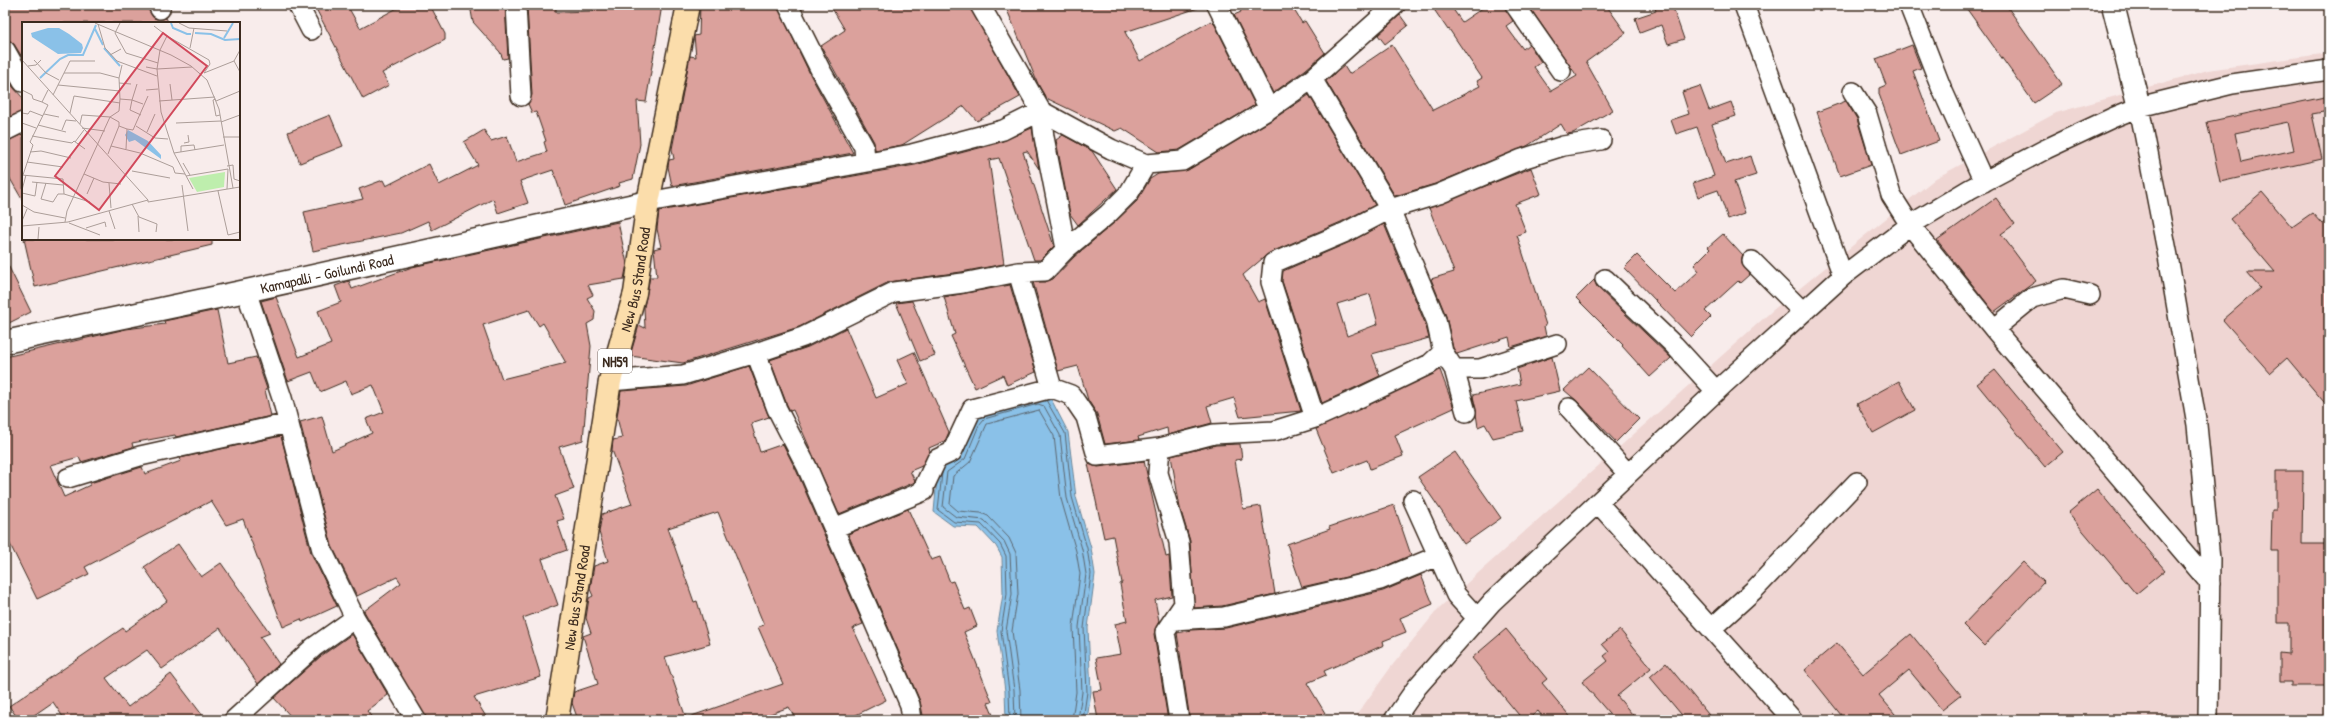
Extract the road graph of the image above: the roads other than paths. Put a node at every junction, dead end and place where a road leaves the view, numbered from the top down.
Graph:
1 (298, 5) edge
2 (516, 5) edge
3 (688, 5) edge
4 (788, 5) edge
5 (980, 5) edge
6 (1217, 5) edge
7 (1515, 5) edge
8 (1744, 5) edge
9 (1909, 5) edge
10 (2113, 5) edge
11 (1392, 6) edge
12 (311, 30) dead end
13 (5, 50) edge
14 (2329, 70) edge
15 (1561, 71) dead end
16 (1312, 79) junction
17 (22, 80) edge
18 (1853, 92) dead end
19 (521, 96) dead end
20 (2139, 107) junction
21 (1269, 110) junction
22 (1041, 111) junction
23 (22, 122) edge
24 (5, 131) edge
25 (1601, 140) dead end
26 (865, 162) junction
27 (1146, 164) junction
28 (1984, 182) junction
29 (648, 202) junction
30 (1390, 209) junction
31 (1910, 225) junction
32 (1066, 249) junction
33 (1752, 261) dead end
34 (1018, 272) junction
35 (1843, 276) junction
36 (1605, 279) dead end
37 (246, 291) junction
38 (2090, 295) dead end
39 (1803, 312) junction
40 (1994, 329) junction
41 (5, 342) edge
42 (1557, 344) dead end
43 (1443, 352) junction
44 (756, 353) junction
45 (1454, 369) junction
46 (610, 381) junction
47 (1052, 388) junction
48 (1716, 391) junction
49 (1568, 408) dead end
50 (1466, 412) dead end
51 (1315, 418) junction
52 (289, 423) junction
53 (1160, 448) junction
54 (1628, 474) junction
55 (68, 478) dead end
56 (1857, 482) dead end
57 (1414, 500) dead end
58 (1598, 503) junction
59 (834, 528) junction
60 (1438, 556) junction
61 (2210, 583) junction
62 (355, 618) junction
63 (1477, 618) junction
64 (1173, 620) junction
65 (1712, 628) junction
66 (234, 720) edge
67 (416, 720) edge
68 (557, 720) edge
69 (912, 720) edge
70 (1179, 720) edge
71 (1394, 720) edge
72 (1793, 720) edge
73 (2208, 720) edge

1 - 12 street
2 - 19 street
3 - 29 highway, New Bus Stand Road / NH59
4 - 26 street
5 - 22 street
6 - 21 street
7 - 15 street
8 - 35 street
9 - 28 street
10 - 20 street
11 - 16 street
13 - 17 street
14 - 20 street
16 - 21 street
16 - 30 street
18 - 31 street
20 - 28 street
20 - 61 street
21 - 27 street
22 - 26 street
22 - 27 street
22 - 32 street
23 - 24 street
25 - 30 street
26 - 29 street
27 - 32 street
28 - 31 street
29 - 37 street, Kamapalli - Goilundi Road
29 - 46 highway, New Bus Stand Road / NH59
30 - 43 street
30 - 51 street
31 - 35 street
31 - 40 street
32 - 34 street
33 - 39 street
34 - 44 street
34 - 47 street
35 - 39 street
36 - 48 street
37 - 41 street, Kamapalli - Goilundi Road
37 - 52 street
38 - 40 street
39 - 48 street
40 - 61 street
42 - 45 street
43 - 45 street
43 - 51 street
44 - 46 street
44 - 59 street
45 - 50 street
46 - 68 highway, New Bus Stand Road / NH59
47 - 53 street
47 - 59 street
48 - 54 street
49 - 54 street
51 - 53 street
52 - 55 street
52 - 62 street
53 - 64 street
54 - 58 street
56 - 65 street
57 - 60 street
58 - 63 street
58 - 65 street
59 - 69 street
60 - 63 street
60 - 64 street
61 - 73 street
62 - 66 street
62 - 67 street
63 - 71 street
64 - 70 street
65 - 72 street

